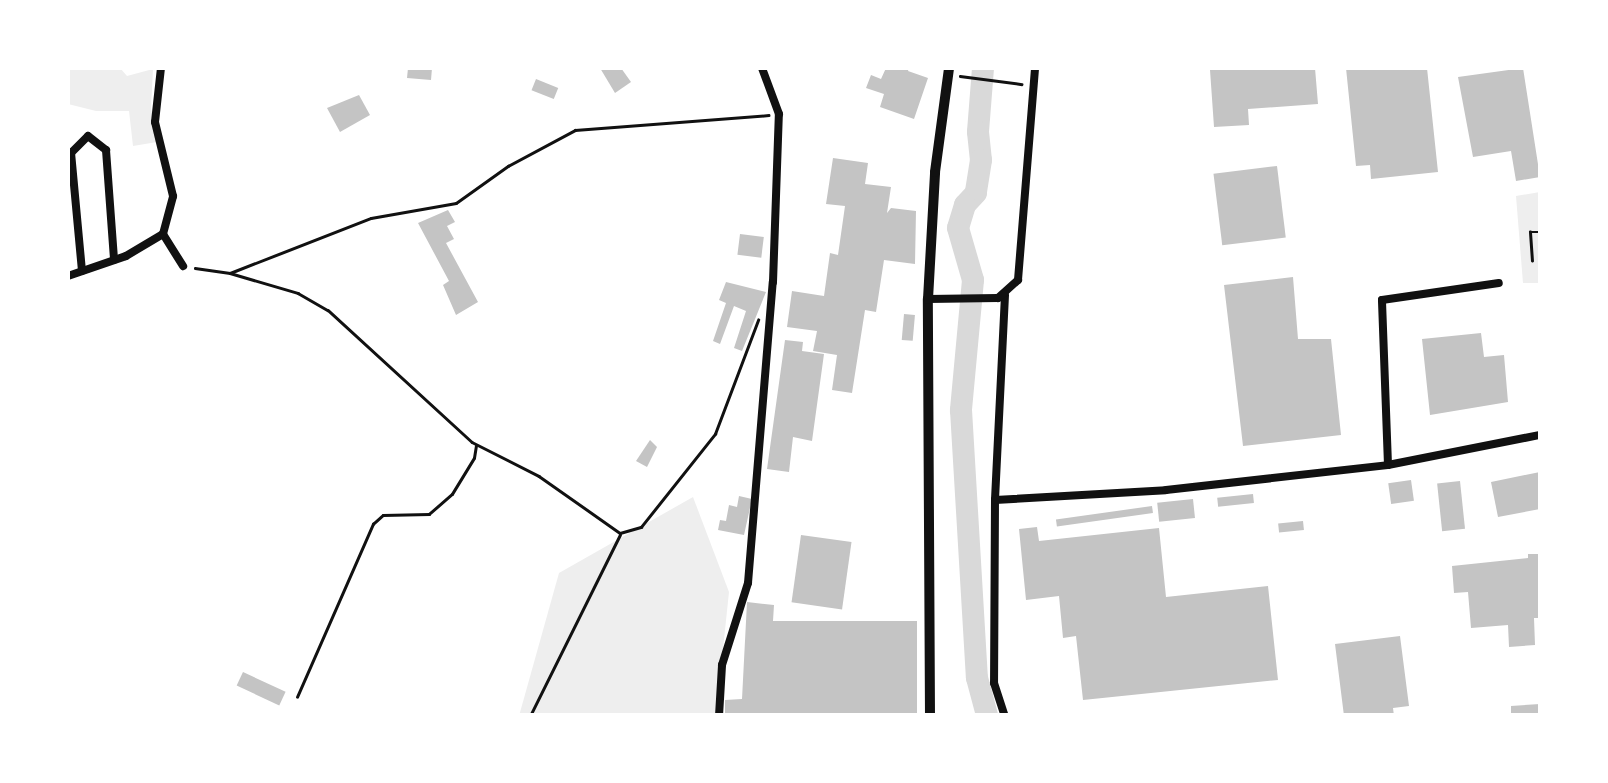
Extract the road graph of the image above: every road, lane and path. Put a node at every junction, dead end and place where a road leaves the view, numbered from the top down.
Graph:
1 (162, 68) edge
2 (762, 68) edge
3 (1035, 68) edge
4 (948, 71) edge
5 (1033, 86) junction
6 (779, 114) junction
7 (1540, 232) edge
8 (163, 234) junction
9 (114, 260) junction
10 (1532, 260) dead end
11 (184, 266) joint
12 (82, 270) junction
13 (230, 273) junction
14 (68, 276) edge
15 (1498, 283) dead end
16 (1005, 295) junction
17 (928, 298) junction
18 (760, 316) dead end
19 (1540, 435) edge
20 (477, 444) junction
21 (1388, 465) junction
22 (995, 500) junction
23 (620, 533) junction
24 (297, 697) dead end
25 (530, 716) edge
26 (719, 716) edge
27 (930, 716) edge
28 (1006, 716) edge

1 - 8 street
2 - 6 street
3 - 5 street
4 - 5 path
4 - 17 main road
5 - 16 street
6 - 13 path
6 - 26 street
7 - 10 path
8 - 9 street
8 - 11 street
9 - 12 street
9 - 12 street
11 - 13 path
12 - 14 street
13 - 20 path
15 - 21 street
16 - 17 street
16 - 22 street
17 - 27 main road
18 - 23 path
19 - 21 street
20 - 23 path
20 - 24 path
21 - 22 street
22 - 28 street
23 - 25 path

